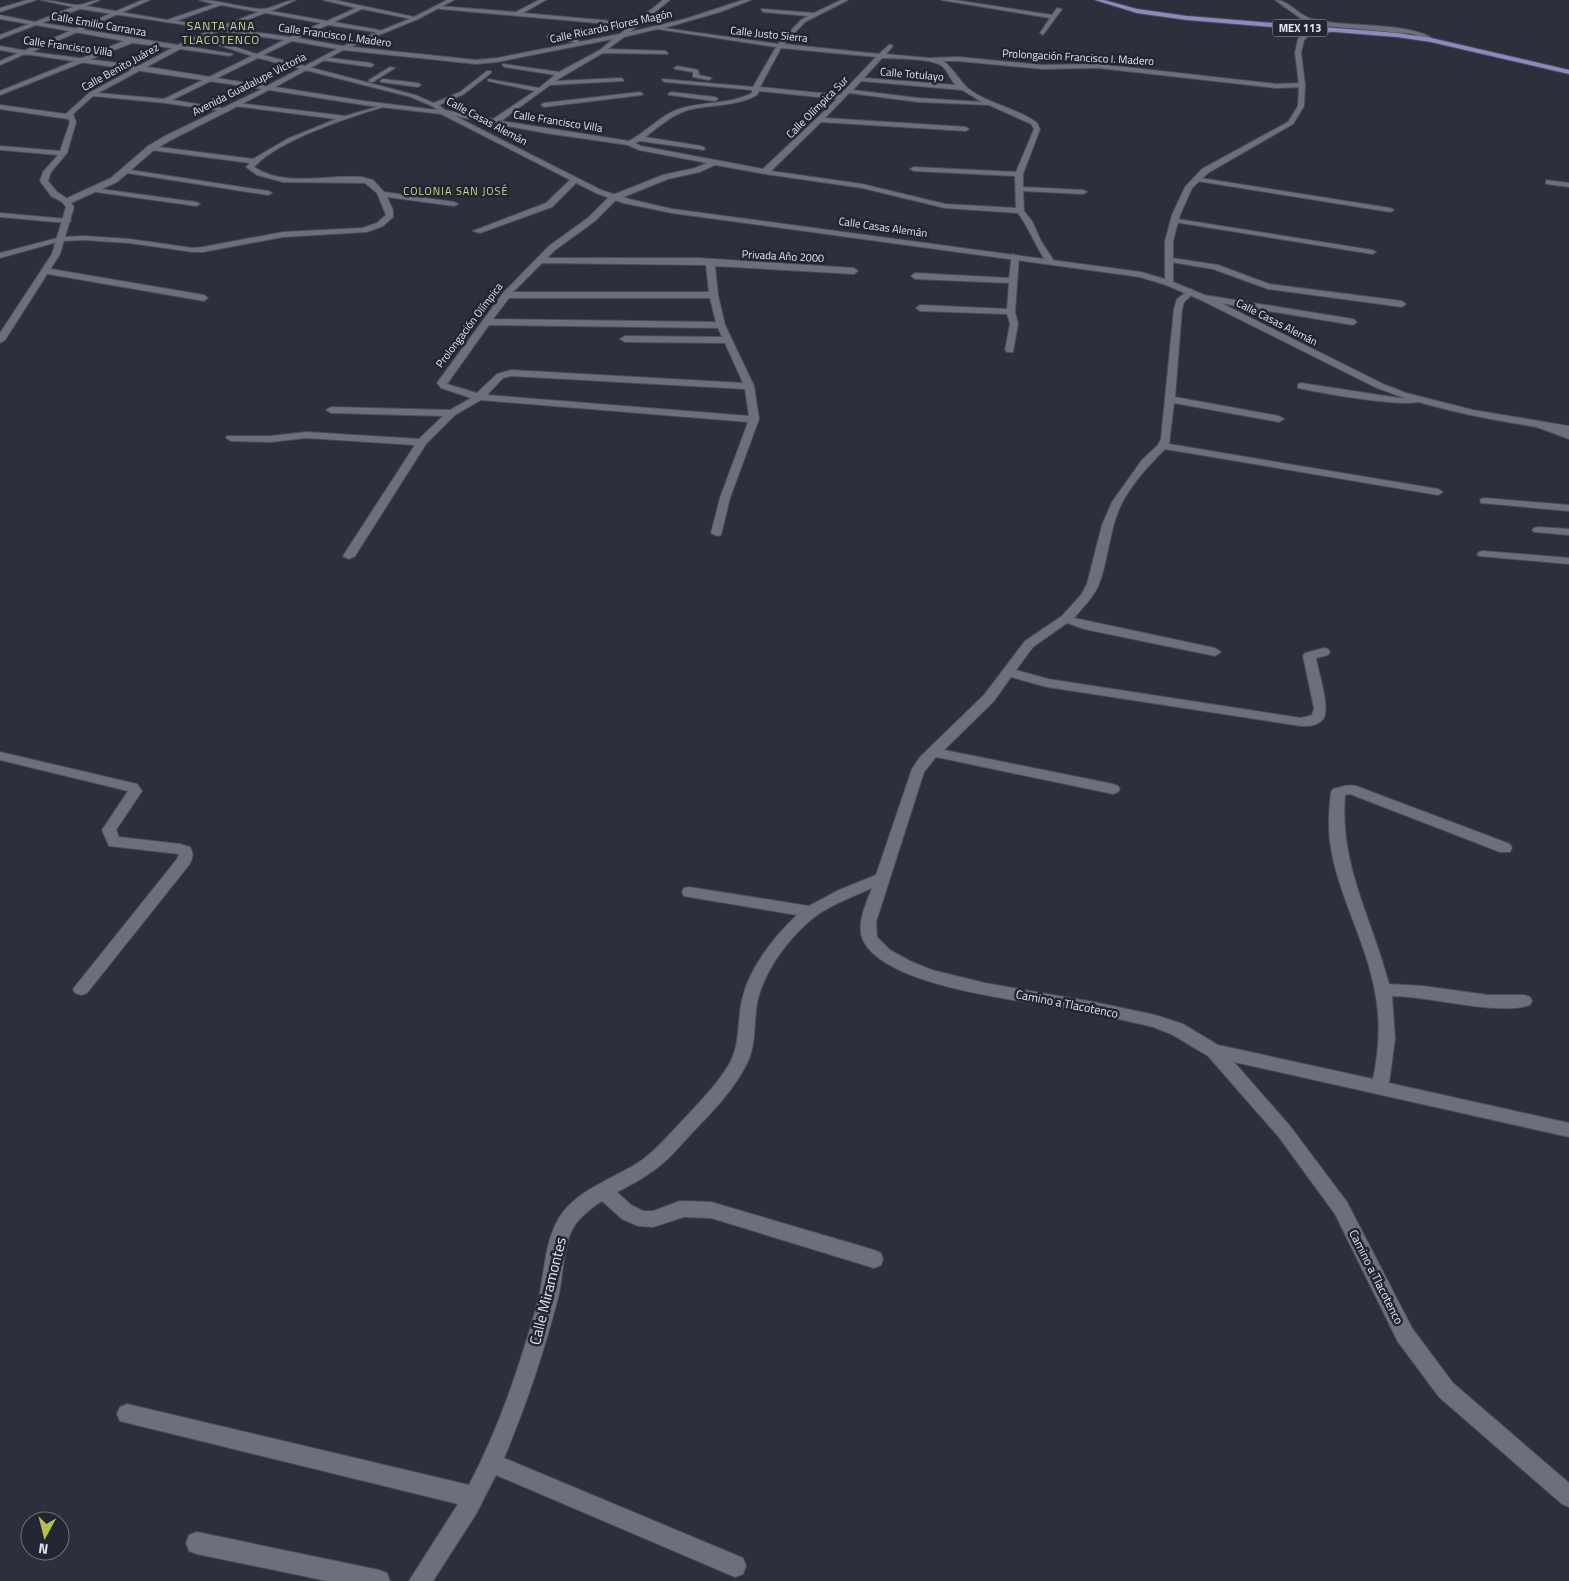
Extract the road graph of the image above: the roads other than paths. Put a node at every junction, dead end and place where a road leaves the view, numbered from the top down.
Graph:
1 (32, 0) edge
2 (44, 0) edge
3 (98, 0) edge
4 (147, 0) edge
5 (202, 0) edge
6 (229, 0) edge
7 (292, 0) edge
8 (326, 0) edge
9 (452, 0) edge
10 (543, 0) edge
11 (667, 0) edge
12 (748, 0) edge
13 (845, 0) edge
14 (944, 0) edge
15 (1098, 0) edge
16 (1278, 0) edge
17 (220, 3) junction
18 (362, 7) junction
19 (440, 7) junction
20 (78, 8) junction
21 (1059, 9) dead end
22 (0, 10) edge
23 (763, 10) dead end
24 (261, 12) junction
25 (116, 14) junction
26 (517, 14) junction
27 (814, 15) junction
28 (0, 17) edge
29 (1052, 17) junction
30 (416, 18) junction
31 (166, 22) junction
32 (326, 23) junction
33 (36, 24) junction
34 (632, 25) junction
35 (654, 28) junction
36 (217, 29) junction
37 (1335, 30) junction
38 (77, 32) junction
39 (379, 32) junction
40 (1043, 33) dead end
41 (624, 35) junction
42 (549, 36) dead end
43 (0, 37) edge
44 (198, 38) junction
45 (291, 39) junction
46 (359, 40) junction
47 (1431, 40) junction
48 (132, 41) junction
49 (372, 42) dead end
50 (584, 42) junction
51 (780, 45) junction
52 (397, 46) dead end
53 (890, 46) dead end
54 (179, 47) junction
55 (0, 48) edge
56 (343, 48) junction
57 (602, 51) junction
58 (28, 52) junction
59 (666, 52) dead end
60 (883, 56) junction
61 (256, 57) junction
62 (322, 59) junction
63 (440, 59) junction
64 (80, 60) junction
65 (929, 60) junction
66 (476, 62) joint
67 (0, 63) edge
68 (371, 65) dead end
69 (505, 65) dead end
70 (142, 68) junction
71 (305, 68) junction
72 (392, 68) dead end
73 (677, 68) dead end
74 (1569, 72) edge
75 (560, 74) junction
76 (489, 76) joint
77 (209, 79) junction
78 (858, 79) junction
79 (621, 80) dead end
80 (666, 80) dead end
81 (369, 82) junction
82 (550, 83) junction
83 (418, 85) dead end
84 (1302, 85) junction
85 (757, 86) junction
86 (267, 88) junction
87 (964, 88) junction
88 (541, 90) junction
89 (847, 91) junction
90 (0, 93) edge
91 (91, 94) junction
92 (640, 94) dead end
93 (671, 94) dead end
94 (840, 97) junction
95 (165, 101) junction
96 (734, 102) junction
97 (364, 103) junction
98 (434, 104) junction
99 (523, 104) junction
100 (989, 104) junction
101 (237, 105) junction
102 (385, 105) junction
103 (544, 105) junction
104 (0, 107) edge
105 (587, 108) dead end
106 (227, 110) junction
107 (443, 112) junction
108 (360, 113) junction
109 (71, 117) junction
110 (346, 118) junction
111 (820, 120) junction
112 (494, 122) junction
113 (966, 129) dead end
114 (642, 139) junction
115 (630, 143) junction
116 (2, 148) dead end
117 (151, 148) junction
118 (701, 148) dead end
119 (63, 153) junction
120 (253, 161) junction
121 (713, 163) junction
122 (914, 169) dead end
123 (126, 170) junction
124 (764, 172) junction
125 (1019, 174) junction
126 (1197, 179) junction
127 (574, 181) junction
128 (1549, 182) dead end
129 (1569, 185) edge
130 (96, 190) junction
131 (1020, 190) junction
132 (1083, 192) dead end
133 (268, 193) dead end
134 (382, 194) junction
135 (613, 198) junction
136 (66, 202) junction
137 (196, 204) dead end
138 (454, 204) dead end
139 (1390, 210) dead end
140 (1020, 211) junction
141 (0, 215) edge
142 (1174, 220) junction
143 (67, 221) junction
144 (477, 231) dead end
145 (61, 239) junction
146 (1372, 252) dead end
147 (0, 256) edge
148 (1015, 256) junction
149 (1168, 259) junction
150 (541, 260) junction
151 (1050, 261) junction
152 (710, 263) junction
153 (45, 271) junction
154 (854, 271) dead end
155 (915, 276) dead end
156 (1014, 281) junction
157 (1169, 283) junction
158 (1191, 292) junction
159 (506, 295) junction
160 (714, 295) junction
161 (204, 298) dead end
162 (1204, 298) junction
163 (1402, 304) dead end
164 (920, 308) dead end
165 (1011, 312) junction
166 (485, 322) junction
167 (1353, 322) dead end
168 (721, 325) junction
169 (625, 339) dead end
170 (0, 340) edge
171 (727, 340) junction
172 (1010, 350) dead end
173 (749, 386) junction
174 (1301, 386) dead end
175 (479, 397) junction
176 (1170, 399) junction
177 (1419, 400) junction
178 (331, 410) dead end
179 (452, 413) junction
180 (754, 419) junction
181 (1279, 419) dead end
182 (1538, 424) junction
183 (1569, 429) edge
184 (1569, 436) edge
185 (231, 438) dead end
186 (422, 442) junction
187 (1163, 446) junction
188 (1438, 492) dead end
189 (1485, 501) dead end
190 (1569, 508) edge
191 (1538, 530) dead end
192 (1569, 532) edge
193 (717, 533) dead end
194 (1483, 554) dead end
195 (348, 556) dead end
196 (1569, 561) edge
197 (1066, 619) junction
198 (1215, 652) dead end
199 (1324, 652) dead end
200 (1009, 672) junction
201 (934, 752) junction
202 (0, 756) edge
203 (1113, 789) dead end
204 (1505, 848) dead end
205 (881, 879) junction
206 (689, 892) dead end
207 (810, 912) junction
208 (81, 990) dead end
209 (1383, 990) junction
210 (1524, 1001) dead end
211 (1214, 1051) junction
212 (1380, 1088) junction
213 (1569, 1130) edge
214 (604, 1192) junction
215 (874, 1258) dead end
216 (127, 1414) dead end
217 (492, 1463) junction
218 (474, 1496) junction
219 (1569, 1497) edge
220 (197, 1543) dead end
221 (735, 1566) dead end
222 (378, 1581) edge
223 (420, 1581) edge

1 - 22 street
2 - 20 street, Calle Francisco I. Madero
3 - 20 street
4 - 25 street
5 - 17 street
6 - 17 street
7 - 24 street, Calle Benito Juárez
8 - 18 street
9 - 19 street, Avenida Guadalupe Victoria
10 - 26 street
11 - 34 street
12 - 35 street, Calle Ricardo Flores Magón
13 - 27 street
14 - 29 street
15 - 37 main road, MEX 113
16 - 47 street
17 - 24 street
17 - 31 street
18 - 30 street
18 - 32 street
19 - 26 street
19 - 30 street, Avenida Guadalupe Victoria
20 - 25 street, Calle Francisco I. Madero
20 - 33 street
21 - 29 street
23 - 27 street
24 - 32 street
24 - 36 street, Calle Benito Juárez
25 - 31 street, Calle Francisco I. Madero
25 - 38 street
26 - 34 street
27 - 51 street
28 - 33 street, Calle Emilio Carranza
29 - 40 street
30 - 39 street, Avenida Guadalupe Victoria
31 - 36 street, Calle Francisco I. Madero
32 - 39 street
32 - 45 street
33 - 38 street, Calle Emilio Carranza
33 - 43 street
34 - 41 street
35 - 41 street, Calle Ricardo Flores Magón
35 - 51 street, Calle Justo Sierra
36 - 44 street, Calle Benito Juárez
36 - 45 street, Calle Francisco I. Madero
37 - 47 main road, MEX 113
37 - 84 street
38 - 48 street, Calle Emilio Carranza
38 - 58 street
39 - 46 street, Avenida Guadalupe Victoria
41 - 50 street, Calle Ricardo Flores Magón
41 - 57 street
42 - 50 street
44 - 54 street, Calle Benito Juárez
44 - 61 street, Calle Casas Alemán
45 - 56 street, Calle Francisco I. Madero
45 - 61 street
46 - 49 street
46 - 56 street, Avenida Guadalupe Victoria
47 - 74 main road, MEX 113
48 - 54 street, Calle Emilio Carranza
48 - 64 street
50 - 66 street, Calle Ricardo Flores Magón
51 - 60 street, Calle Justo Sierra
51 - 85 street
52 - 63 street
53 - 60 street, Calle Olímpica Sur
54 - 61 street, Calle Emilio Carranza
54 - 70 street, Calle Benito Juárez
55 - 58 street, Calle Francisco Villa
56 - 62 street, Avenida Guadalupe Victoria
56 - 63 street, Calle Francisco I. Madero
57 - 59 street
57 - 75 street
58 - 64 street, Calle Francisco Villa
58 - 67 street
60 - 65 street, Prolongación Francisco I. Madero
60 - 78 street, Calle Olímpica Sur
61 - 71 street, Calle Casas Alemán
61 - 77 street
62 - 68 street
62 - 71 street, Avenida Guadalupe Victoria
63 - 66 street, Calle Francisco I. Madero
64 - 70 street, Calle Francisco Villa
64 - 90 street
65 - 84 street, Prolongación Francisco I. Madero
65 - 87 street
69 - 75 street
70 - 77 street, Calle Francisco Villa
70 - 91 street, Calle Benito Juárez
71 - 81 street, Calle Casas Alemán
71 - 86 street, Avenida Guadalupe Victoria
72 - 81 street
73 - 85 street
75 - 82 street
76 - 88 street
76 - 98 street
77 - 86 street, Calle Francisco Villa
77 - 95 street
78 - 87 street, Calle Totulayo
78 - 89 street, Calle Olímpica Sur
79 - 82 street
80 - 85 street
81 - 83 street
81 - 98 street, Calle Casas Alemán
82 - 88 street
84 - 126 street
85 - 94 street
85 - 96 street
86 - 97 street, Calle Francisco Villa
86 - 101 street, Avenida Guadalupe Victoria
87 - 100 street
88 - 99 street
89 - 94 street, Calle Olímpica Sur
89 - 100 street
91 - 95 street
91 - 109 street, Calle Benito Juárez
92 - 103 street
93 - 96 street
94 - 111 street, Calle Olímpica Sur
95 - 106 street
96 - 114 street
97 - 102 street, Calle Francisco Villa
97 - 108 street
98 - 107 street, Calle Casas Alemán
99 - 103 street
99 - 112 street
100 - 125 street
101 - 106 street, Avenida Guadalupe Victoria
101 - 110 street
102 - 107 street, Calle Francisco Villa
102 - 108 street
103 - 105 street
104 - 109 street
106 - 117 street, Avenida Guadalupe Victoria
107 - 112 street, Calle Francisco Villa
107 - 127 street, Calle Casas Alemán
108 - 110 street
109 - 119 street, Calle Benito Juárez
110 - 120 street
111 - 113 street
111 - 124 street, Calle Olímpica Sur
112 - 115 street, Calle Francisco Villa
114 - 115 street
114 - 118 street
115 - 121 street, Calle Francisco Villa
116 - 119 street
117 - 120 street
117 - 123 street, Avenida Guadalupe Victoria
119 - 136 street, Calle Benito Juárez
120 - 134 street
121 - 124 street, Calle Francisco Villa
121 - 135 street
122 - 125 street
123 - 130 street, Avenida Guadalupe Victoria
123 - 133 street
124 - 140 street, Calle Francisco Villa
125 - 131 street
126 - 139 street
126 - 142 street
127 - 135 street, Calle Casas Alemán
127 - 144 street
128 - 129 street
130 - 136 street, Avenida Guadalupe Victoria
130 - 137 street
131 - 132 street
131 - 140 street
134 - 138 street
134 - 145 street
135 - 148 street, Calle Casas Alemán
135 - 150 street, Prolongación Olímpica
136 - 143 street
140 - 151 street
141 - 143 street
142 - 146 street
142 - 149 street
143 - 145 street
145 - 147 street
145 - 153 street
148 - 151 street, Calle Casas Alemán
148 - 156 street
149 - 157 street
149 - 163 street
150 - 152 street, Privada Año 2000
150 - 159 street, Prolongación Olímpica
151 - 157 street, Calle Casas Alemán
152 - 154 street, Privada Año 2000
152 - 160 street
153 - 161 street
153 - 170 street
155 - 156 street
156 - 165 street
157 - 158 street, Calle Casas Alemán
158 - 162 street, Calle Casas Alemán
158 - 176 street
159 - 160 street
159 - 166 street, Prolongación Olímpica
160 - 168 street
162 - 167 street
162 - 177 street, Calle Casas Alemán
164 - 165 street
165 - 172 street
166 - 168 street
166 - 175 street, Prolongación Olímpica
168 - 171 street
169 - 171 street
171 - 173 street
173 - 175 street
173 - 180 street
174 - 177 street
175 - 179 street
175 - 180 street
176 - 181 street
176 - 187 street
177 - 182 street, Calle Casas Alemán
178 - 179 street
179 - 186 street
180 - 193 street
182 - 183 street, Calle Casas Alemán
182 - 184 street
185 - 186 street
186 - 195 street
187 - 188 street
187 - 197 street, Camino a Tlacotenco
189 - 190 street
191 - 192 street
194 - 196 street
197 - 198 street
197 - 200 street, Camino a Tlacotenco
199 - 200 street
200 - 201 street, Camino a Tlacotenco
201 - 203 street
201 - 205 street, Camino a Tlacotenco
202 - 208 street
204 - 209 street
205 - 207 street, Calle Miramontes
205 - 211 street, Camino a Tlacotenco
206 - 207 street
207 - 214 street, Calle Miramontes
209 - 210 street
209 - 212 street
211 - 212 street
211 - 219 street, Camino a Tlacotenco
212 - 213 street
214 - 215 street
214 - 217 street, Calle Miramontes
216 - 218 street
217 - 218 street, Calle Miramontes
217 - 221 street
218 - 223 street, Calle Miramontes
220 - 222 street

